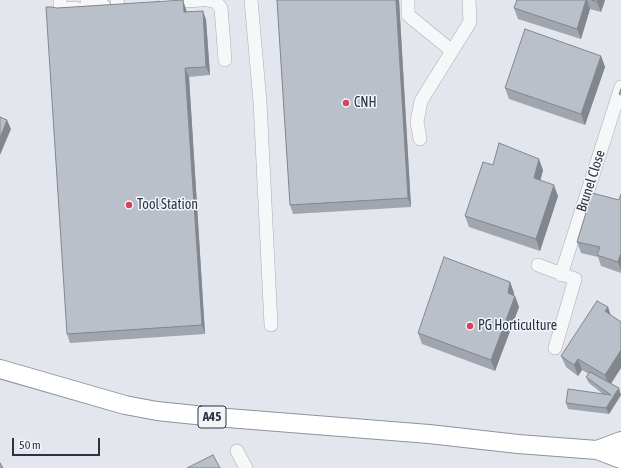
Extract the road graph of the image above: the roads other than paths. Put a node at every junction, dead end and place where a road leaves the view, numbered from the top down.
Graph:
1 (60, 0) edge
2 (201, 0) edge
3 (208, 0) edge
4 (251, 0) edge
5 (408, 0) edge
6 (469, 0) edge
7 (118, 3) edge
8 (152, 3) edge
9 (87, 4) edge
10 (132, 4) edge
11 (452, 51) junction
12 (225, 60) dead end
13 (621, 87) edge
14 (420, 139) dead end
15 (538, 266) dead end
16 (562, 275) junction
17 (271, 325) dead end
18 (555, 348) dead end
19 (0, 369) edge
20 (621, 441) edge
21 (597, 450) junction
22 (237, 451) dead end
23 (621, 459) edge
24 (246, 468) edge

1 - 9 street
2 - 8 street
3 - 12 street
4 - 17 street
5 - 11 street
6 - 11 street
7 - 9 street
7 - 10 street
11 - 14 street
13 - 16 street, Brunel Close
15 - 16 street
16 - 18 street
19 - 21 highway, A45
20 - 21 highway, A45
21 - 23 highway, A45
22 - 24 street

